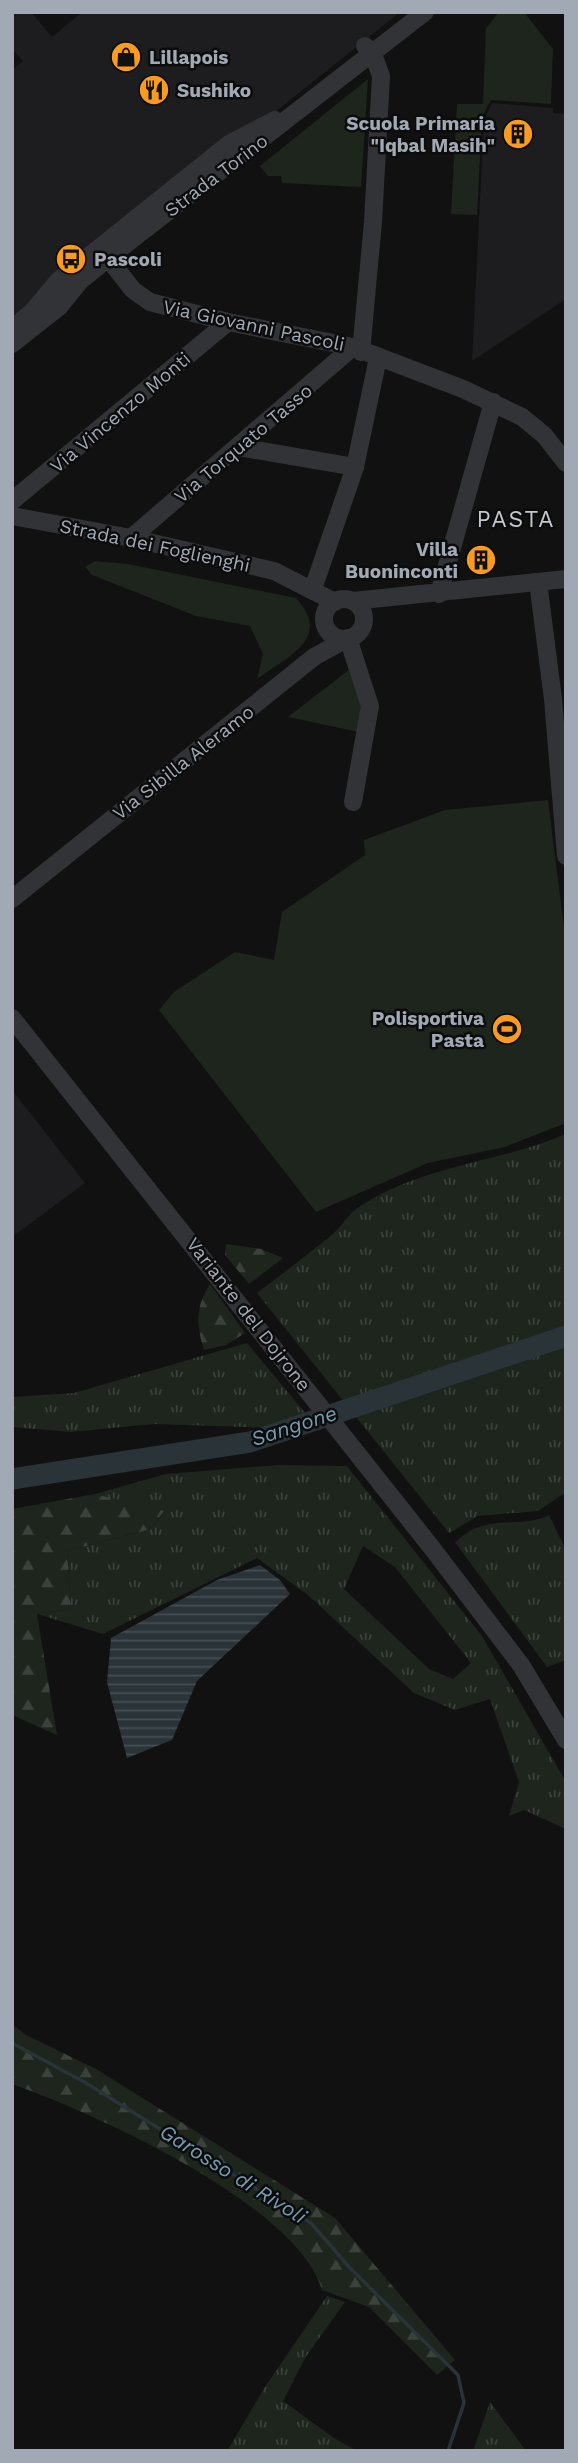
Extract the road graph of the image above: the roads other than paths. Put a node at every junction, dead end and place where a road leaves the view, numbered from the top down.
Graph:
1 (408, 12) edge
2 (425, 12) edge
3 (369, 50) junction
4 (104, 253) junction
5 (228, 323) junction
6 (12, 329) edge
7 (12, 344) edge
8 (364, 352) junction
9 (493, 402) junction
10 (238, 447) junction
11 (566, 463) edge
12 (355, 467) junction
13 (12, 501) edge
14 (12, 516) edge
15 (131, 538) junction
16 (566, 579) edge
17 (296, 582) junction
18 (538, 582) junction
19 (313, 589) junction
20 (439, 594) junction
21 (395, 598) junction
22 (344, 601) junction
23 (325, 621) junction
24 (355, 634) junction
25 (314, 657) junction
26 (353, 802) dead end
27 (566, 856) edge
28 (52, 866) junction
29 (12, 887) edge
30 (12, 899) edge
31 (15, 1023) edge
32 (566, 1740) edge

1 - 3 street, Strada Torino
2 - 3 street, Strada Torino
3 - 4 street, Strada Torino
3 - 8 street
4 - 5 street, Via Giovanni Pascoli
4 - 6 street, Strada Torino
4 - 7 street, Strada Torino
5 - 8 street, Via Giovanni Pascoli
5 - 13 street, Via Vincenzo Monti
8 - 9 street, Via Giovanni Pascoli
8 - 10 street, Via Torquato Tasso
8 - 12 street
9 - 11 street, Via Giovanni Pascoli
9 - 20 street
10 - 12 street
10 - 15 street, Via Torquato Tasso
12 - 19 street
14 - 15 street, Strada dei Foglienghi
15 - 17 street, Strada dei Foglienghi
16 - 18 street
17 - 19 street, Strada dei Foglienghi
17 - 23 street
18 - 20 street
18 - 27 street
19 - 22 street, Strada dei Foglienghi
20 - 21 street
21 - 22 street
21 - 24 street
22 - 23 street
22 - 24 street
23 - 24 street
23 - 25 street
24 - 25 street, Via Sibilla Aleramo
24 - 26 street
25 - 28 street, Via Sibilla Aleramo
28 - 29 street, Via Sibilla Aleramo
28 - 30 street, Via Sibilla Aleramo
31 - 32 street, Variante del Dojrone

